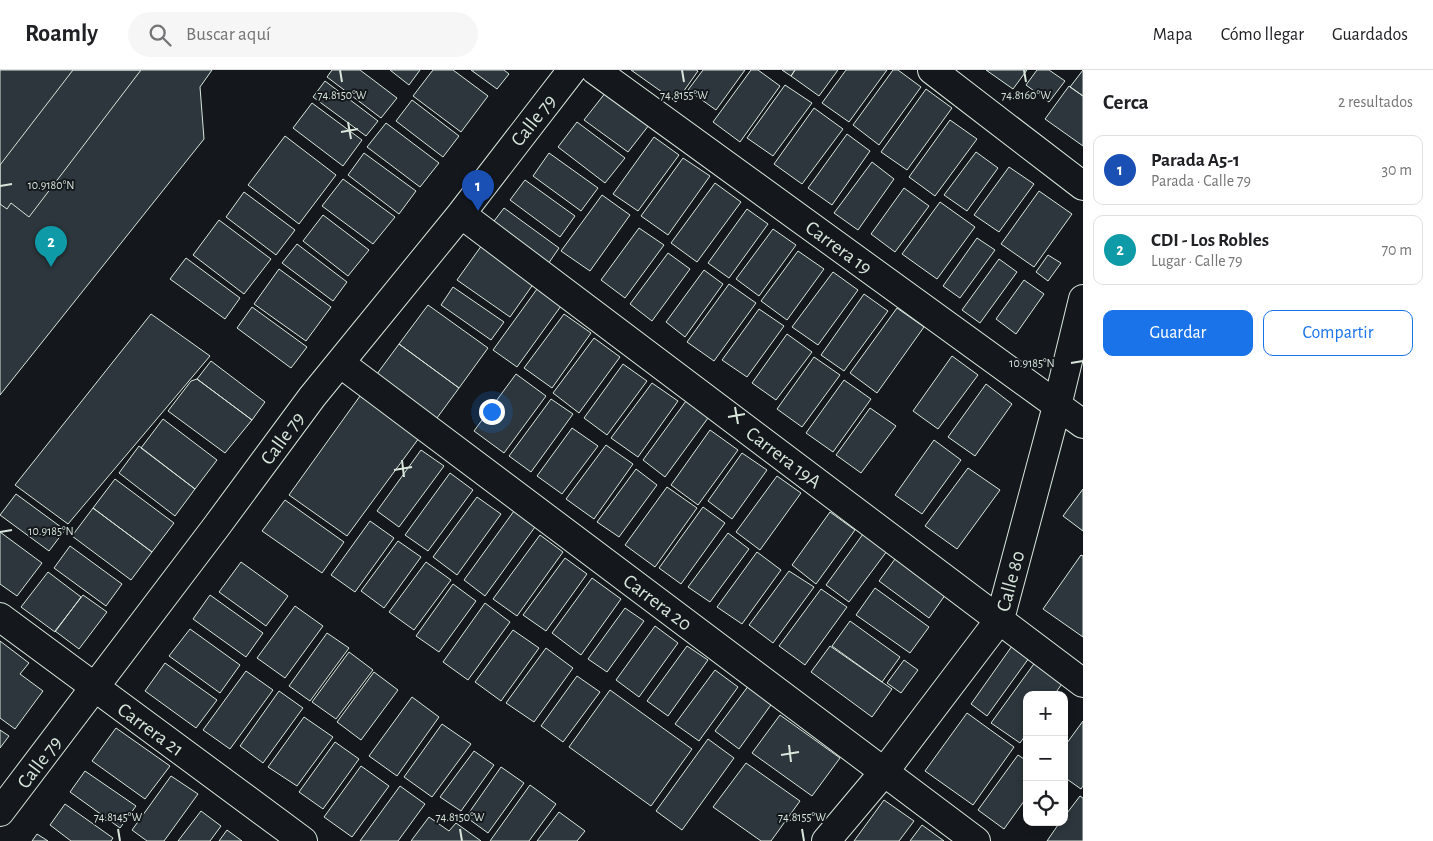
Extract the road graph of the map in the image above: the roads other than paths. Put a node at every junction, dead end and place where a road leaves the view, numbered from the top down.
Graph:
1 (572, 70) edge
2 (594, 70) edge
3 (932, 70) edge
4 (1083, 186) edge
5 (461, 214) junction
6 (1083, 299) edge
7 (340, 363) junction
8 (1057, 406) junction
9 (1083, 424) edge
10 (0, 617) edge
11 (1000, 619) junction
12 (1083, 683) edge
13 (95, 688) junction
14 (884, 772) junction
15 (0, 812) edge
16 (303, 841) edge
17 (826, 841) edge
18 (976, 841) edge

1 - 5 street, Calle 79
2 - 8 street, Carrera 19
3 - 4 street
5 - 7 street, Calle 79
5 - 11 street, Carrera 19A
6 - 8 street, Calle 80
7 - 13 street, Calle 79
7 - 14 street, Carrera 20
8 - 9 street, Carrera 19
8 - 11 street, Calle 80
10 - 13 street, Carrera 21
11 - 12 street, Carrera 19A
11 - 14 street, Calle 80
13 - 15 street, Calle 79
13 - 16 street, Carrera 21
14 - 17 street, Calle 80
14 - 18 street, Carrera 20

